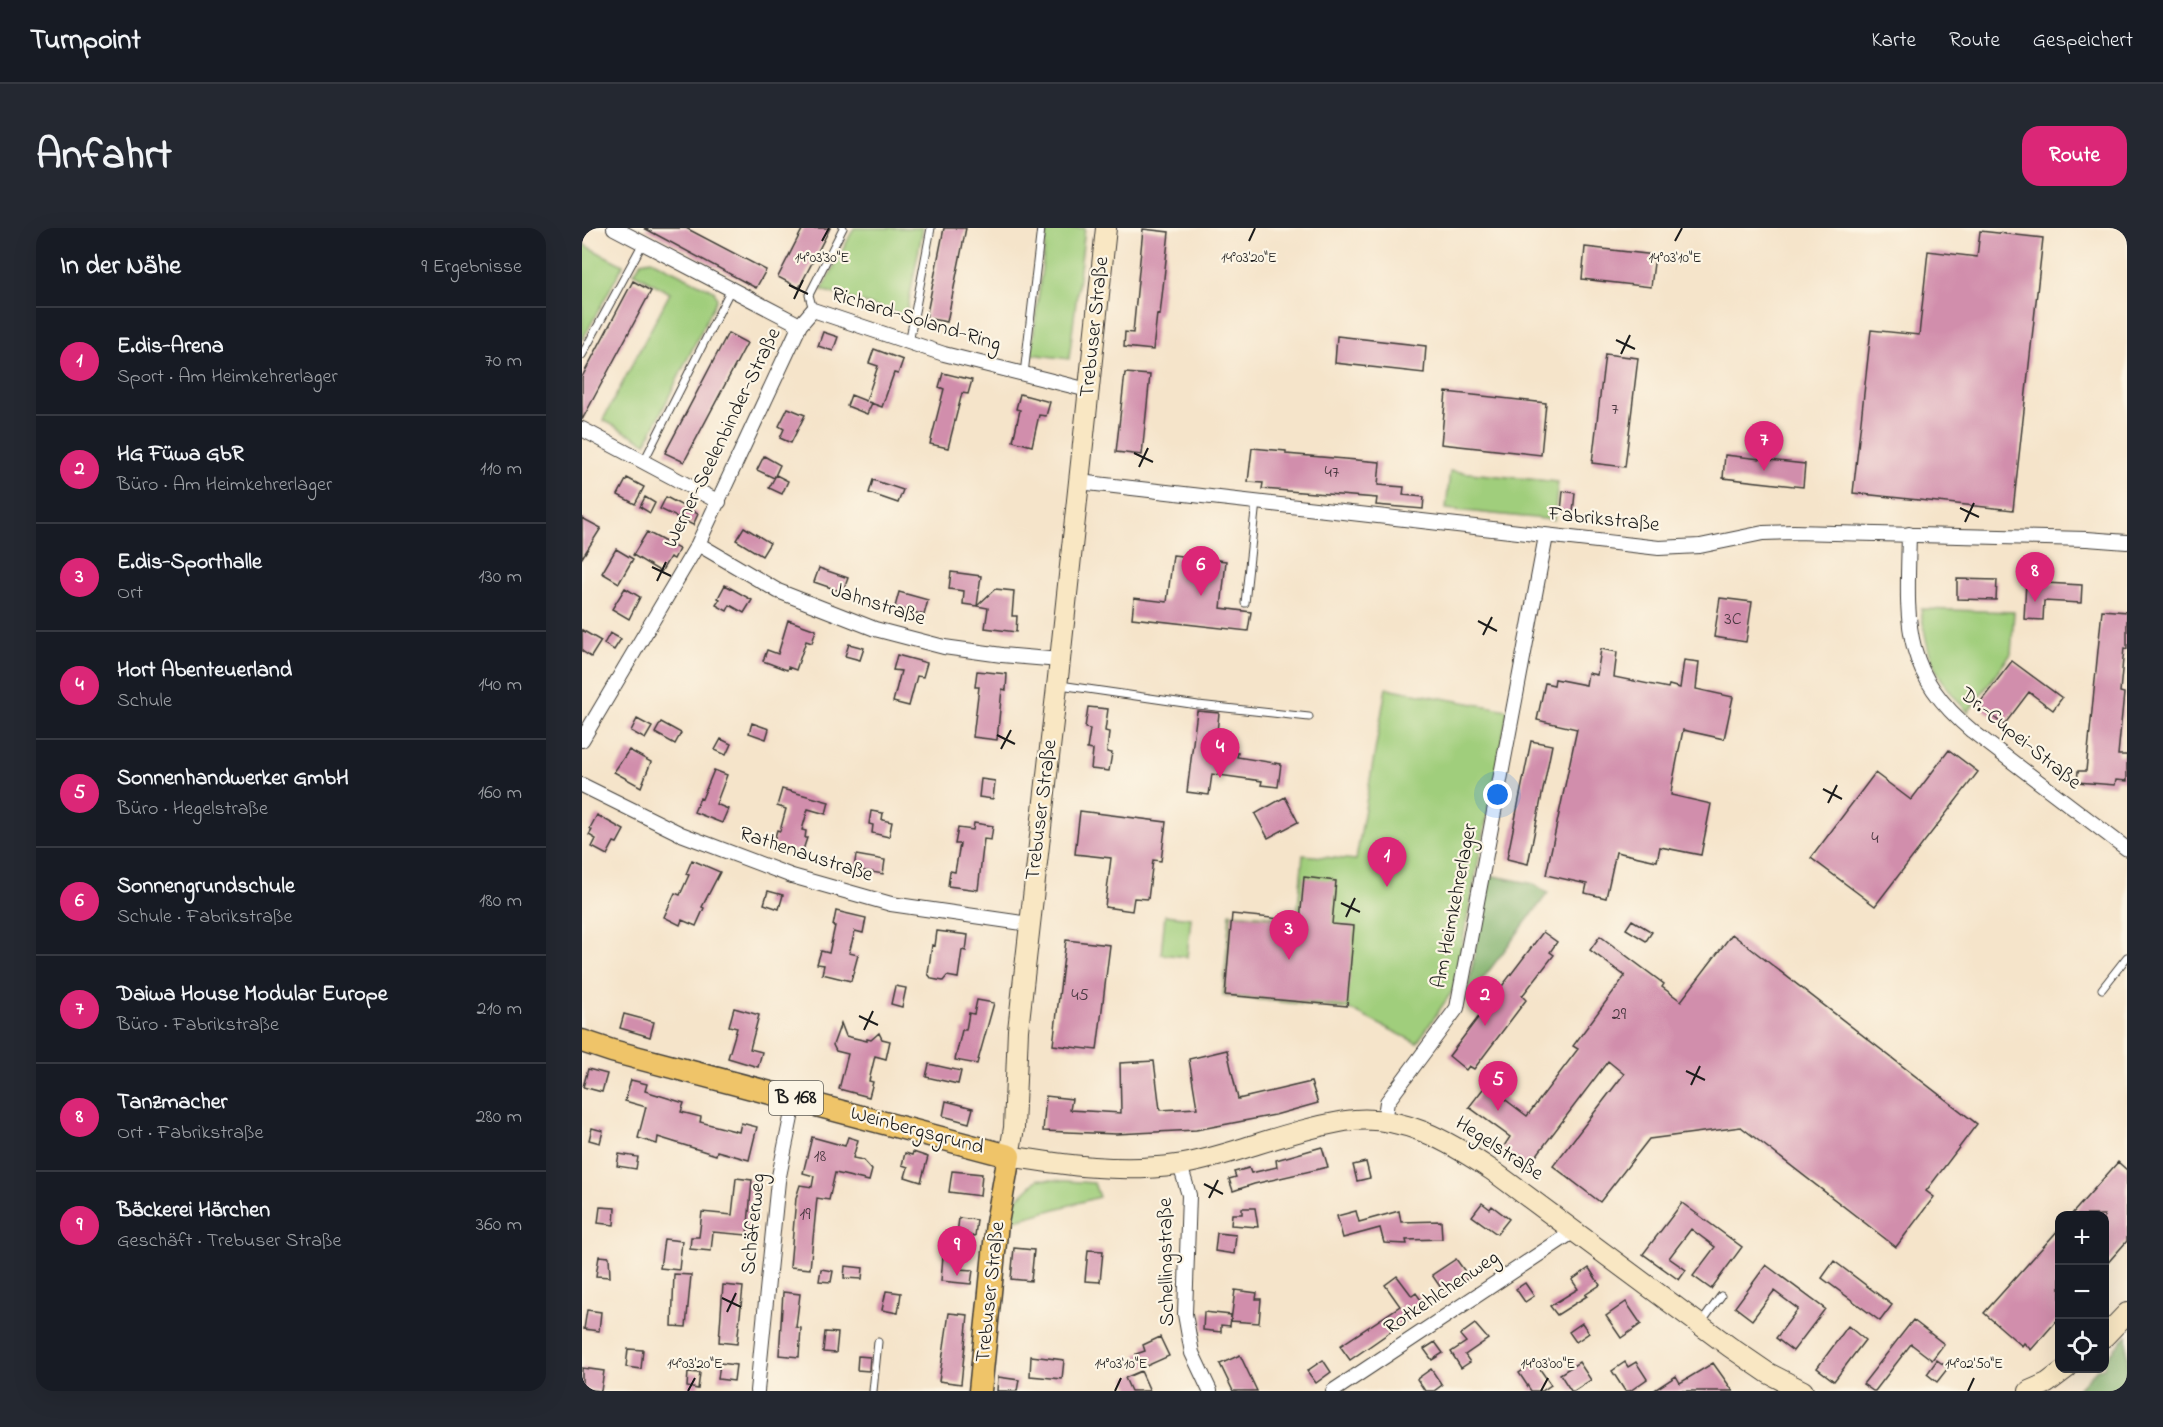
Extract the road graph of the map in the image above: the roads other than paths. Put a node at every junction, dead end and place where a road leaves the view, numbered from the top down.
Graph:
1 (614, 228) edge
2 (843, 228) edge
3 (931, 228) edge
4 (1041, 228) edge
5 (1106, 228) edge
6 (643, 243) junction
7 (730, 289) junction
8 (813, 310) junction
9 (800, 325) junction
10 (909, 343) junction
11 (582, 355) edge
12 (1024, 374) junction
13 (1089, 390) junction
14 (582, 429) edge
15 (644, 461) junction
16 (1079, 482) junction
17 (720, 502) junction
18 (1256, 502) junction
19 (1909, 534) junction
20 (1546, 536) junction
21 (2127, 542) edge
22 (698, 544) junction
23 (1245, 603) dead end
24 (1060, 660) junction
25 (1057, 685) junction
26 (1309, 717) dead end
27 (582, 740) edge
28 (582, 785) edge
29 (2127, 849) edge
30 (1029, 924) junction
31 (2127, 957) edge
32 (2102, 989) dead end
33 (582, 1041) edge
34 (795, 1098) junction
35 (1384, 1122) junction
36 (1010, 1156) junction
37 (1180, 1164) junction
38 (1574, 1231) junction
39 (1721, 1296) dead end
40 (2127, 1313) edge
41 (1699, 1326) junction
42 (2109, 1332) edge
43 (878, 1342) dead end
44 (2061, 1373) edge
45 (1789, 1389) edge
46 (758, 1391) edge
47 (873, 1391) edge
48 (980, 1391) edge
49 (1210, 1391) edge
50 (1333, 1391) edge
51 (2029, 1391) edge

1 - 6 street
2 - 8 lane, Richard-Soland-Ring
3 - 10 lane
4 - 12 lane, Richard-Soland-Ring
5 - 13 main road, Trebuser Straße
6 - 7 street
6 - 11 lane
7 - 9 street
7 - 15 lane
8 - 9 street, Werner-Seelenbinder-Straße
8 - 10 street, Richard-Soland-Ring
9 - 17 street, Werner-Seelenbinder-Straße
10 - 12 street, Richard-Soland-Ring
12 - 13 street, Richard-Soland-Ring
13 - 16 main road, Trebuser Straße
14 - 15 street
15 - 17 street
16 - 18 street, Fabrikstraße
16 - 24 main road, Trebuser Straße
17 - 22 street, Werner-Seelenbinder-Straße
18 - 20 street, Fabrikstraße
18 - 23 lane
19 - 20 street, Fabrikstraße
19 - 21 street, Fabrikstraße
19 - 29 street, Dr.-Cupei-Straße
20 - 35 street, Am Heimkehrerlager
22 - 24 street, Jahnstraße
22 - 27 street, Werner-Seelenbinder-Straße
24 - 25 main road, Trebuser Straße
25 - 26 lane
25 - 30 main road, Trebuser Straße
28 - 30 street, Rathenaustraße
30 - 36 main road, Trebuser Straße
31 - 32 lane
33 - 34 main road, Weinbergsgrund / B 168
34 - 36 main road, Weinbergsgrund / B 168
34 - 46 street, Schäferweg
35 - 37 main road, Hegelstraße
35 - 38 main road, Hegelstraße
36 - 37 main road, Hegelstraße
36 - 48 main road, Trebuser Straße
37 - 49 street, Schellingstraße
38 - 41 main road, Hegelstraße
38 - 50 street, Rotkehlchenweg
39 - 41 lane
40 - 42 main road
41 - 45 main road, Hegelstraße
43 - 47 lane
44 - 51 main road

